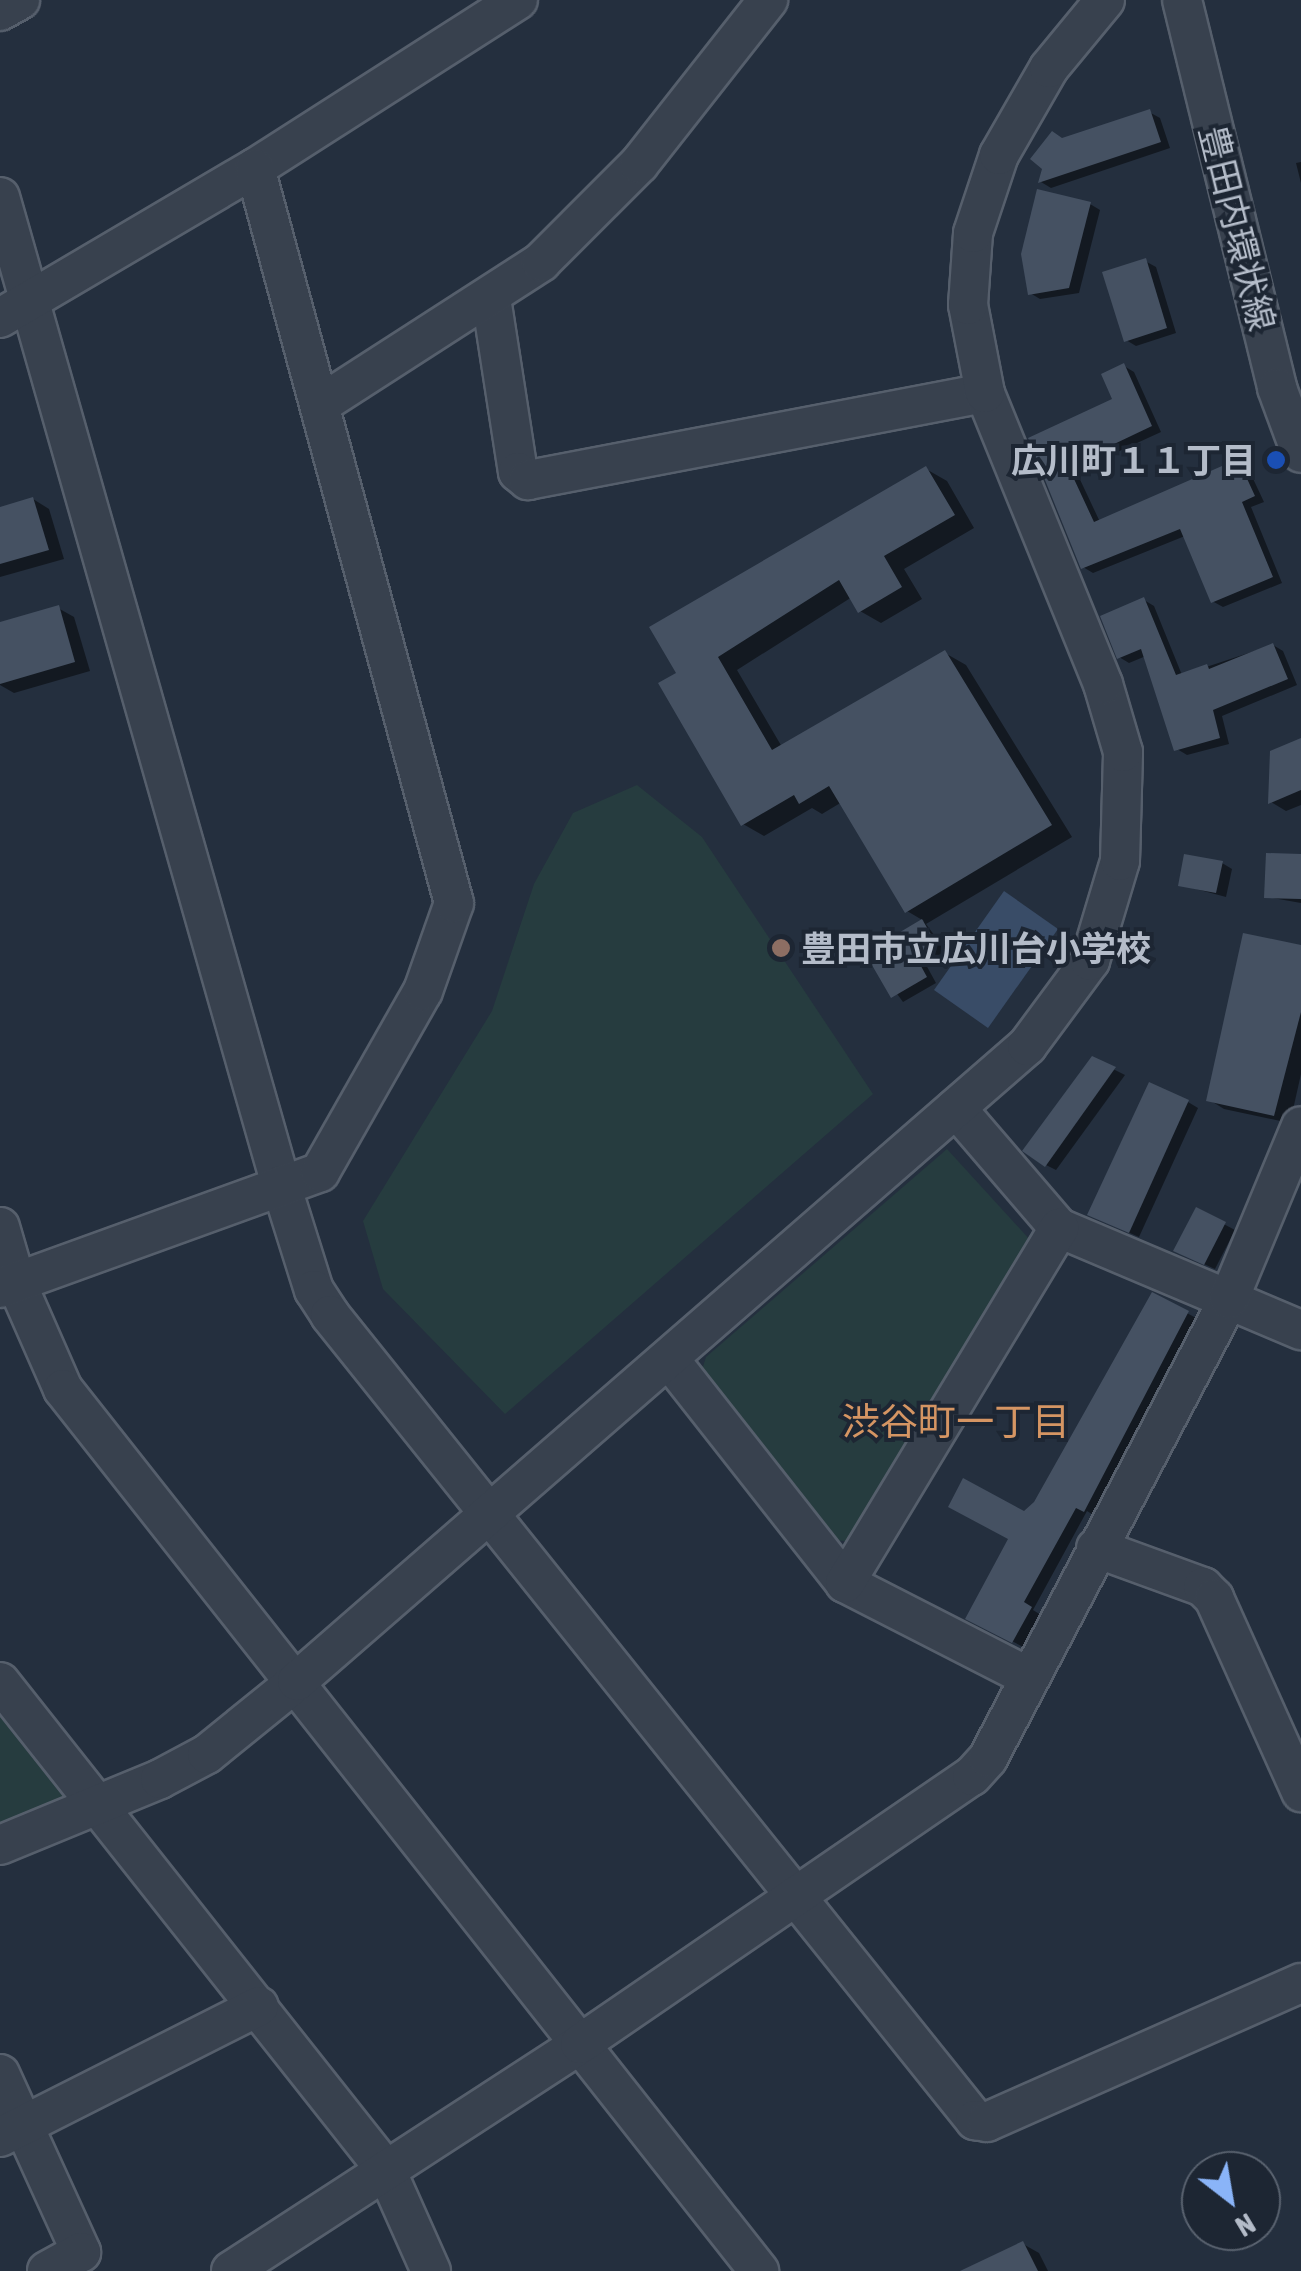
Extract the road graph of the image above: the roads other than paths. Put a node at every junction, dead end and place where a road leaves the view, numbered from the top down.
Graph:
1 (20, 0) edge
2 (518, 0) edge
3 (768, 0) edge
4 (1105, 0) edge
5 (1182, 0) edge
6 (0, 11) edge
7 (255, 168) junction
8 (0, 197) edge
9 (491, 298) junction
10 (14, 311) edge
11 (1289, 384) edge
12 (985, 393) junction
13 (321, 404) junction
14 (1301, 453) edge
15 (956, 1108) junction
16 (1301, 1126) edge
17 (280, 1184) junction
18 (0, 1227) edge
19 (1059, 1228) junction
20 (8, 1285) edge
21 (1230, 1298) junction
22 (1301, 1330) edge
23 (669, 1359) junction
24 (488, 1509) junction
25 (1096, 1548) junction
26 (845, 1583) junction
27 (1030, 1677) junction
28 (297, 1681) junction
29 (0, 1682) edge
30 (1301, 1792) edge
31 (98, 1801) junction
32 (0, 1845) edge
33 (793, 1898) junction
34 (1301, 1983) edge
35 (259, 2006) junction
36 (580, 2044) junction
37 (0, 2074) edge
38 (12, 2132) edge
39 (386, 2170) junction
40 (46, 2271) edge
41 (231, 2271) edge
42 (431, 2271) edge
43 (759, 2271) edge

1 - 6 street
2 - 7 street
3 - 9 street
4 - 12 street
5 - 11 street, 豊田内環状線
7 - 10 street
7 - 13 street
8 - 10 street
9 - 12 street
9 - 13 street
10 - 17 street
11 - 14 street, 豊田内環状線
12 - 15 street
13 - 17 street
15 - 19 street
15 - 23 street
16 - 21 street
17 - 20 street
17 - 24 street
18 - 20 street
19 - 21 street
19 - 26 street
20 - 28 street
21 - 22 street
21 - 25 street
23 - 24 street
23 - 26 street
24 - 28 street
24 - 33 street
25 - 27 street
25 - 30 street
26 - 27 street
27 - 33 street
28 - 31 street
28 - 36 street
29 - 31 street
31 - 32 street
31 - 35 street
33 - 34 street
33 - 36 street
35 - 38 street
35 - 39 street
36 - 39 street
36 - 43 street
37 - 38 street
38 - 40 street
39 - 41 street
39 - 42 street

